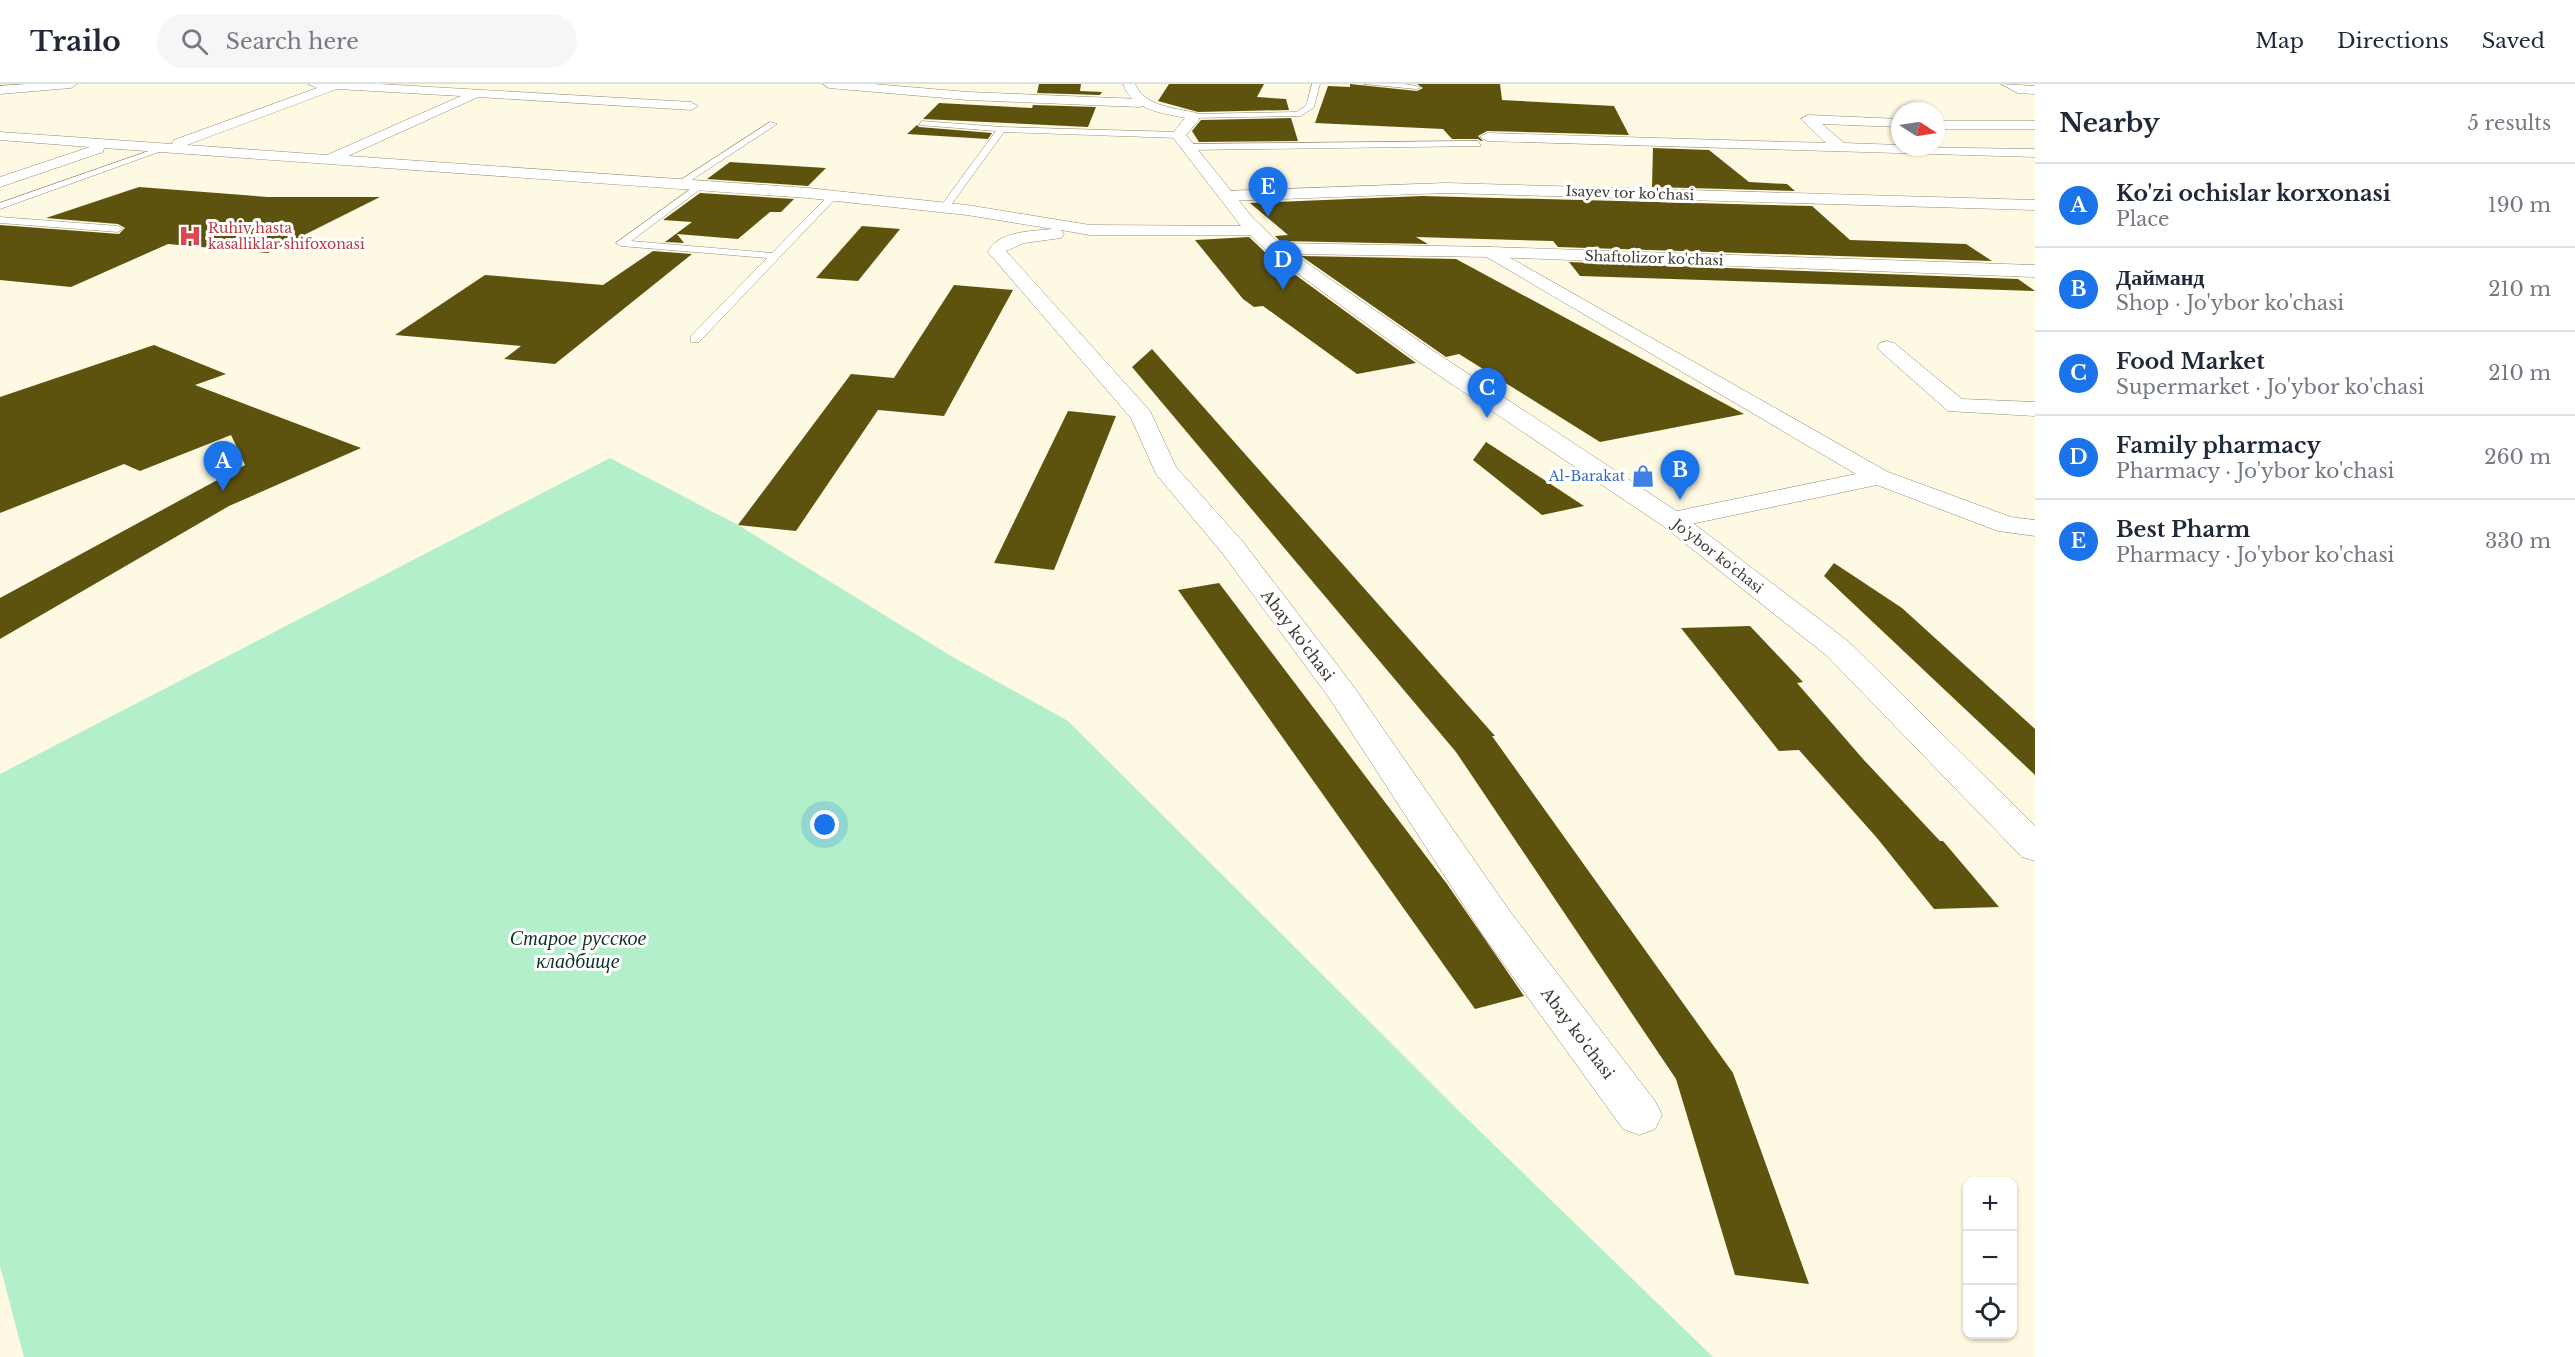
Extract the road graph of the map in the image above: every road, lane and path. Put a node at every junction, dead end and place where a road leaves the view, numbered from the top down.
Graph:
1 (71, 84) edge
2 (314, 84) edge
3 (829, 84) edge
4 (1316, 84) edge
5 (1368, 84) edge
6 (2007, 84) edge
7 (337, 85) edge
8 (1417, 87) dead end
9 (1133, 89) edge
10 (0, 90) edge
11 (2035, 90) edge
12 (477, 94) junction
13 (691, 106) dead end
14 (922, 123) dead end
15 (1891, 123) edge
16 (773, 124) dead end
17 (1945, 125) edge
18 (2035, 125) edge
19 (1002, 129) junction
20 (1187, 133) junction
21 (0, 136) edge
22 (1483, 141) joint
23 (111, 144) junction
24 (1840, 147) junction
25 (166, 148) junction
26 (2009, 152) junction
27 (2035, 153) edge
28 (330, 158) junction
29 (2035, 168) edge
30 (0, 182) edge
31 (678, 185) junction
32 (699, 186) junction
33 (833, 196) junction
34 (1226, 196) junction
35 (2035, 205) edge
36 (0, 206) edge
37 (945, 207) junction
38 (0, 220) edge
39 (118, 229) dead end
40 (1090, 230) junction
41 (1256, 230) junction
42 (1274, 248) junction
43 (1491, 252) junction
44 (775, 256) junction
45 (2035, 271) edge
46 (695, 339) dead end
47 (1887, 348) dead end
48 (2035, 409) edge
49 (1879, 477) junction
50 (1672, 520) junction
51 (2035, 528) edge
52 (2035, 848) edge
53 (1640, 1115) dead end

1 - 10 street
2 - 7 street
3 - 9 street
4 - 20 lane
5 - 8 lane
6 - 11 street
7 - 12 street
7 - 25 street
9 - 20 street
12 - 13 street
12 - 28 street
14 - 19 lane
15 - 24 street
16 - 31 lane
17 - 18 street
19 - 20 lane
19 - 37 lane
20 - 22 lane
20 - 34 street, Jo'ybor ko'chasi
21 - 23 street
22 - 24 street
23 - 25 street
23 - 30 street
24 - 26 street
25 - 28 street
25 - 36 lane
26 - 27 street
26 - 29 street
28 - 31 street
31 - 32 street
32 - 33 street
32 - 44 lane
33 - 37 street
33 - 44 lane
34 - 35 street, Isayev tor ko'chasi
34 - 41 street, Jo'ybor ko'chasi
37 - 40 street
38 - 39 lane
40 - 41 street
40 - 53 street, Abay ko'chasi
41 - 42 street, Jo'ybor ko'chasi
42 - 43 street, Shaftolizor ko'chasi
42 - 50 street, Jo'ybor ko'chasi
43 - 45 street, Shaftolizor ko'chasi
43 - 49 street
44 - 46 lane
47 - 48 street
49 - 50 street
49 - 51 street
50 - 52 street, Jo'ybor ko'chasi

